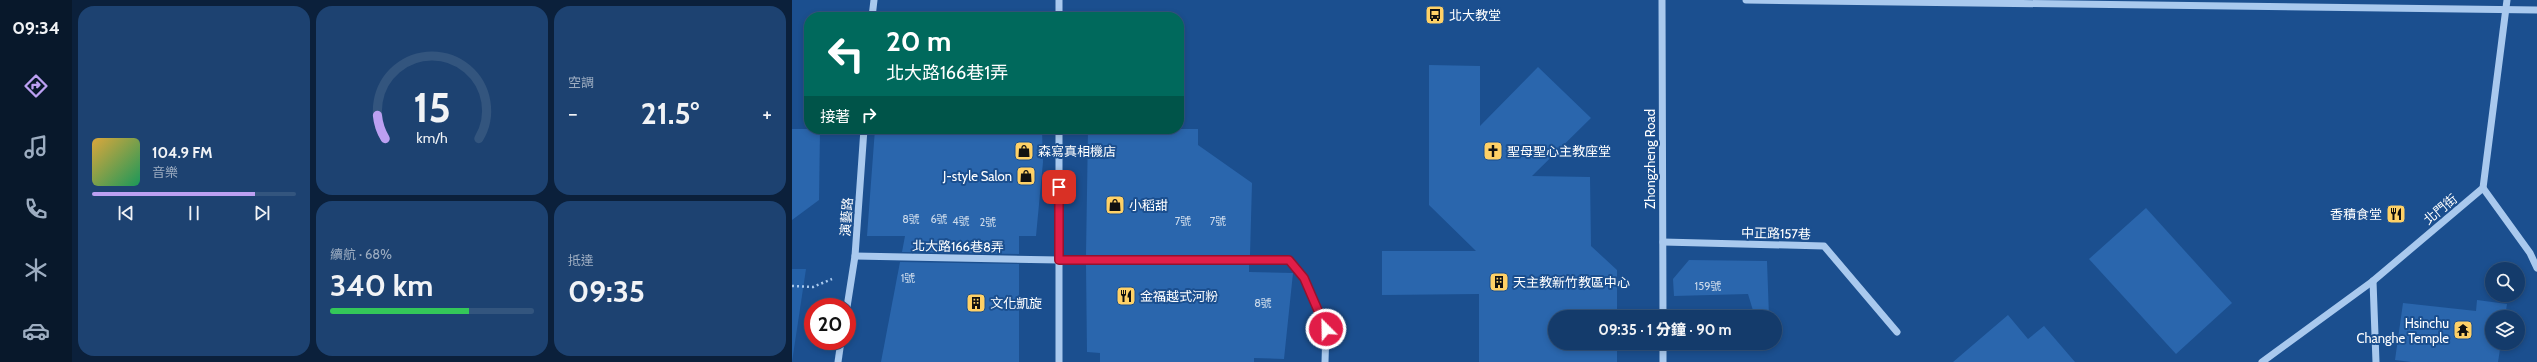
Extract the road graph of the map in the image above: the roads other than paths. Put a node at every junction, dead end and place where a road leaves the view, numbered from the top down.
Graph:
1 (874, 0) edge
2 (1060, 0) edge
3 (1662, 0) edge
4 (1746, 0) edge
5 (2507, 0) edge
6 (2132, 2) edge
7 (2506, 9) junction
8 (2537, 10) edge
9 (873, 12) edge
10 (1060, 12) edge
11 (864, 134) edge
12 (1060, 134) edge
13 (2483, 188) junction
14 (1663, 242) junction
15 (856, 256) junction
16 (1059, 260) junction
17 (2537, 268) edge
18 (2374, 280) junction
19 (848, 298) edge
20 (1663, 310) edge
21 (1897, 332) dead end
22 (840, 350) edge
23 (1663, 350) edge
24 (838, 362) edge
25 (1060, 362) edge
26 (1325, 362) edge
27 (1663, 362) edge
28 (2262, 362) edge
29 (2376, 362) edge

1 - 9 street
2 - 10 street
3 - 14 street, Zhongzheng Road
4 - 6 street
5 - 7 street
6 - 7 street
7 - 8 street
7 - 13 street
11 - 15 street, 演藝路
12 - 16 street
13 - 17 street
13 - 18 street, 北門街
14 - 20 street, Zhongzheng Road
14 - 21 street, 中正路157巷
15 - 16 street, 北大路166巷8弄
15 - 19 street, 演藝路
16 - 25 street
16 - 26 street, 北大路166巷8弄
18 - 28 street, 北門街
18 - 29 street
22 - 24 street
23 - 27 street

